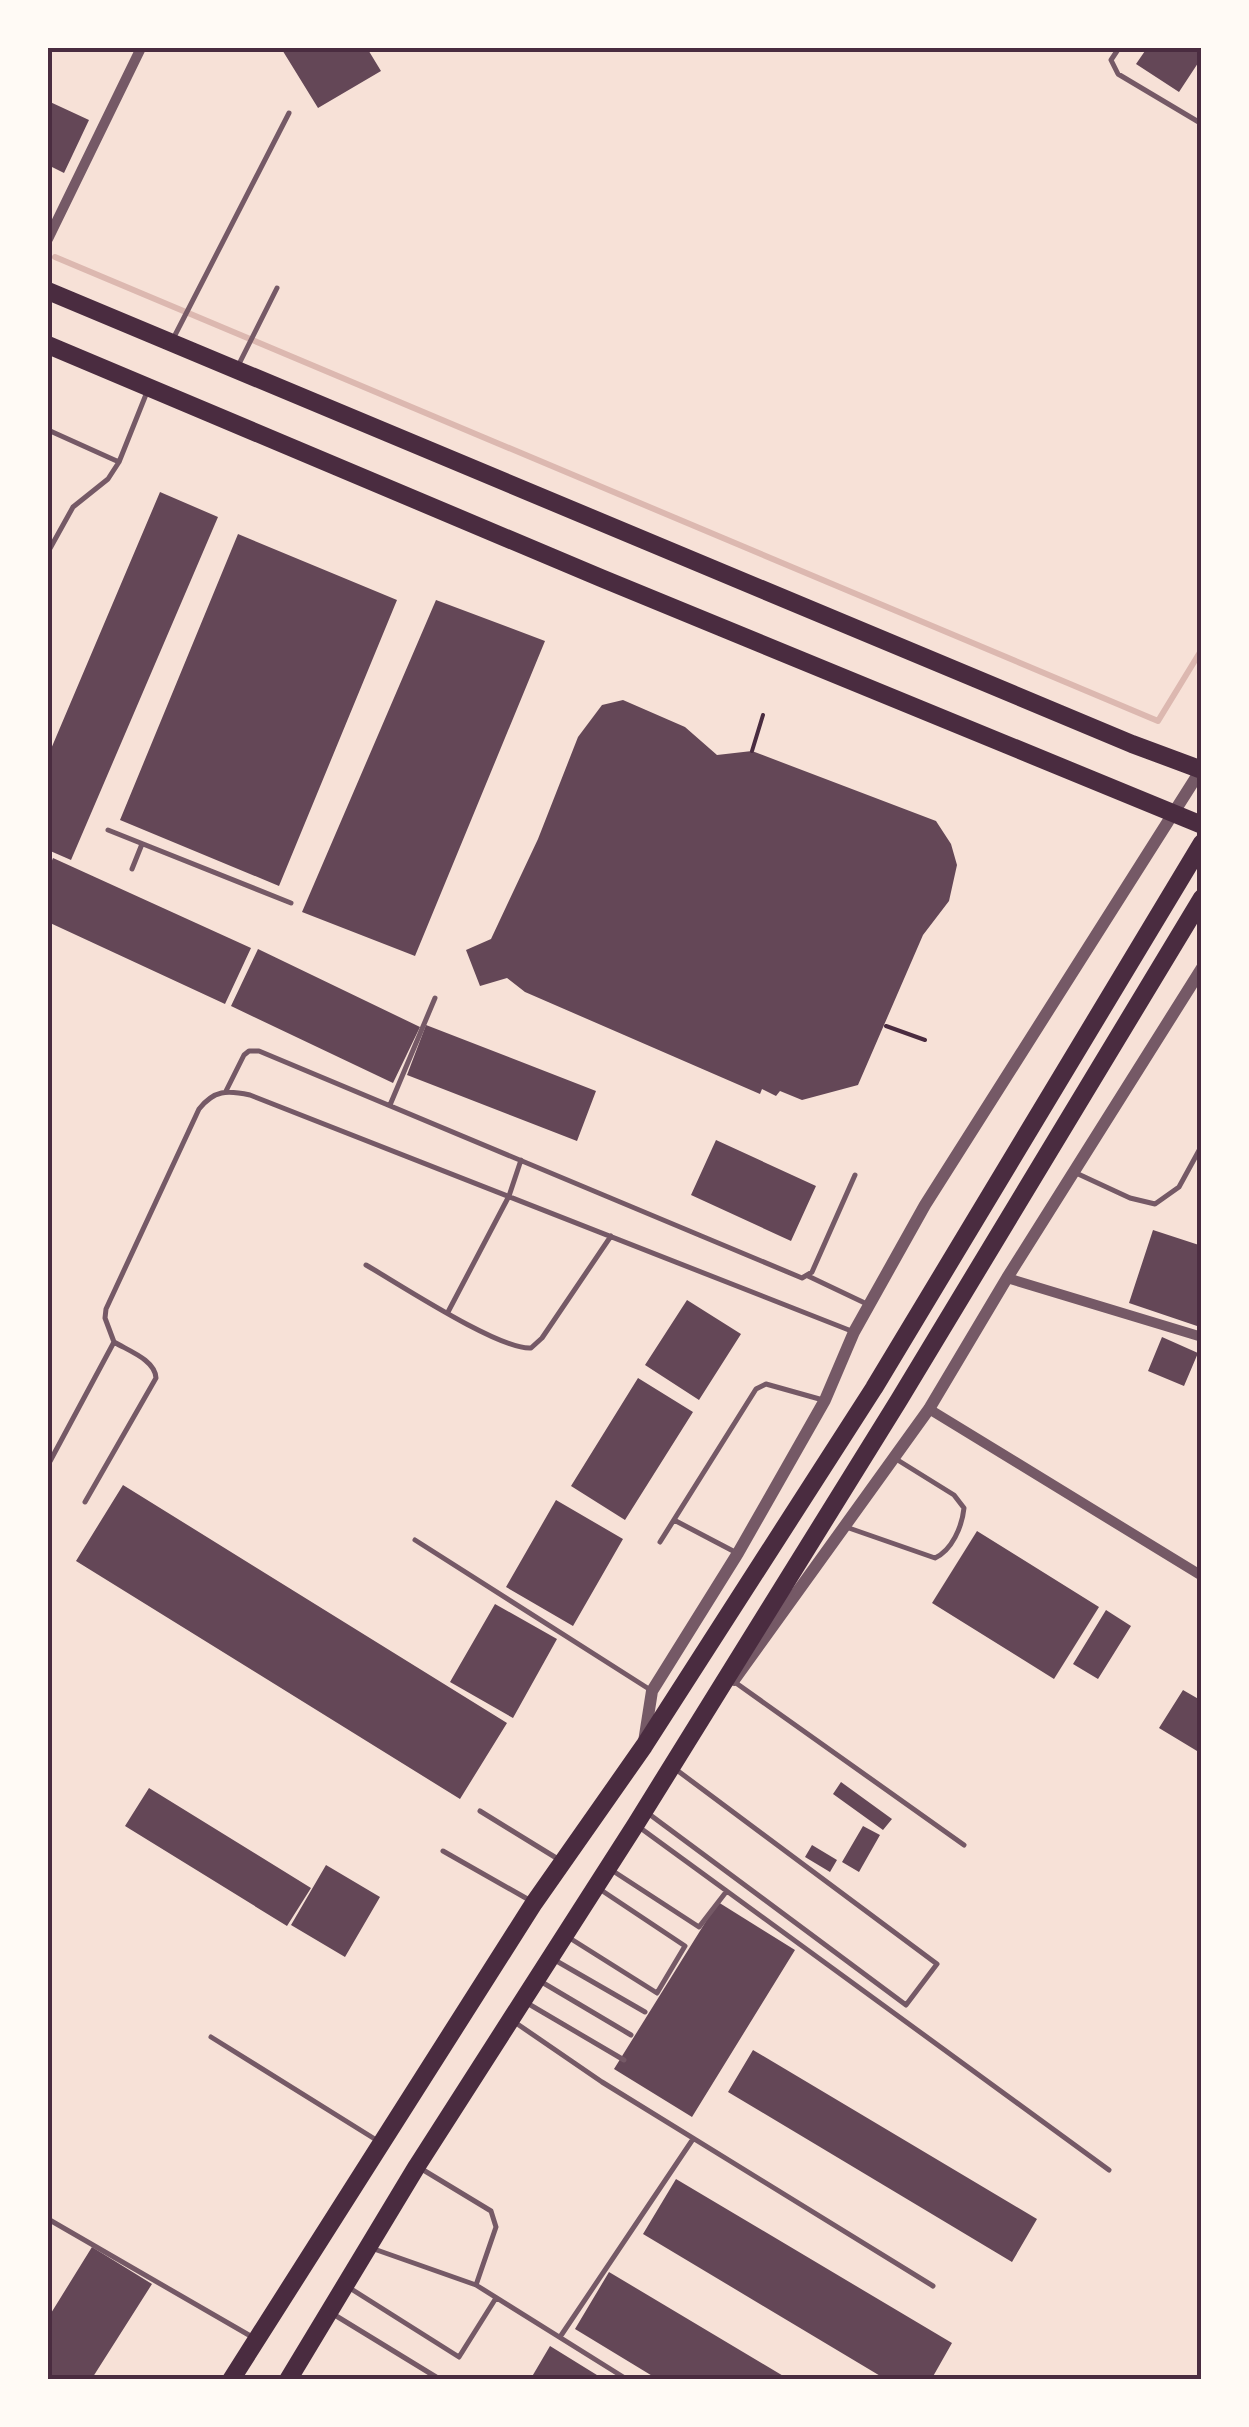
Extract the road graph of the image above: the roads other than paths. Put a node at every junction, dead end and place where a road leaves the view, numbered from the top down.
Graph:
1 (141, 48) edge
2 (1119, 48) edge
3 (288, 113) dead end
4 (1202, 124) edge
5 (48, 239) edge
6 (277, 288) dead end
7 (48, 291) edge
8 (172, 342) junction
9 (48, 345) edge
10 (236, 368) junction
11 (149, 387) junction
12 (48, 430) edge
13 (119, 462) junction
14 (48, 552) edge
15 (1201, 770) edge
16 (1202, 812) edge
17 (1173, 815) junction
18 (1202, 824) edge
19 (108, 830) dead end
20 (1202, 843) edge
21 (142, 844) junction
22 (132, 869) dead end
23 (1202, 898) edge
24 (292, 904) dead end
25 (1202, 968) edge
26 (435, 998) dead end
27 (226, 1091) junction
28 (390, 1105) junction
29 (1202, 1145) edge
30 (522, 1160) junction
31 (1073, 1172) junction
32 (855, 1176) dead end
33 (508, 1196) junction
34 (610, 1236) junction
35 (366, 1265) dead end
36 (808, 1276) junction
37 (1006, 1278) junction
38 (869, 1304) junction
39 (448, 1312) junction
40 (854, 1332) junction
41 (1202, 1337) edge
42 (114, 1342) junction
43 (825, 1400) junction
44 (929, 1409) junction
45 (894, 1458) junction
46 (48, 1464) edge
47 (86, 1502) dead end
48 (673, 1520) junction
49 (844, 1527) junction
50 (415, 1540) dead end
51 (660, 1542) dead end
52 (738, 1553) junction
53 (1202, 1576) edge
54 (733, 1682) junction
55 (652, 1691) junction
56 (644, 1746) junction
57 (672, 1766) junction
58 (655, 1790) junction
59 (480, 1811) dead end
60 (640, 1817) junction
61 (964, 1845) dead end
62 (443, 1851) dead end
63 (562, 1862) junction
64 (607, 1868) junction
65 (595, 1886) junction
66 (726, 1892) junction
67 (534, 1903) junction
68 (565, 1935) junction
69 (551, 1958) junction
70 (537, 1980) junction
71 (524, 2001) junction
72 (645, 2012) dead end
73 (512, 2020) junction
74 (631, 2035) dead end
75 (210, 2038) dead end
76 (624, 2060) dead end
77 (693, 2139) junction
78 (382, 2144) junction
79 (418, 2166) junction
80 (1109, 2170) dead end
81 (48, 2219) edge
82 (367, 2247) junction
83 (476, 2285) junction
84 (346, 2286) junction
85 (934, 2286) dead end
86 (496, 2298) junction
87 (330, 2313) junction
88 (560, 2338) junction
89 (256, 2339) junction
90 (231, 2380) edge
91 (288, 2380) edge
92 (441, 2380) edge
93 (628, 2380) edge

1 - 5 street
2 - 4 lane
3 - 8 lane
6 - 10 lane
7 - 8 main road
8 - 10 main road
9 - 11 main road
10 - 15 main road
11 - 13 lane
11 - 17 main road
12 - 13 lane
13 - 14 lane
15 - 17 street
16 - 17 main road
17 - 18 main road
17 - 38 street
19 - 21 lane
20 - 56 main road
21 - 22 lane
21 - 24 lane
23 - 58 main road
25 - 31 street
26 - 28 lane
27 - 28 lane
27 - 33 lane
27 - 42 lane
28 - 30 lane
29 - 31 lane
30 - 33 lane
30 - 36 lane
31 - 37 street
32 - 36 lane
33 - 34 lane
33 - 39 lane
34 - 39 lane
34 - 40 lane
35 - 39 lane
36 - 38 lane
37 - 41 street
37 - 44 street
38 - 40 street
40 - 43 street
42 - 46 lane
42 - 47 lane
43 - 48 lane
43 - 52 street
44 - 45 street
44 - 53 street
45 - 49 street
45 - 49 lane
48 - 51 lane
48 - 52 lane
49 - 54 street
50 - 55 lane
52 - 55 street
54 - 57 street
54 - 61 lane
55 - 56 street
56 - 63 main road
57 - 58 street
57 - 60 lane
58 - 60 main road
59 - 63 lane
60 - 64 main road
60 - 66 lane
62 - 67 lane
63 - 67 main road
64 - 65 main road
64 - 66 lane
65 - 68 main road
65 - 68 lane
66 - 80 lane
67 - 78 main road
68 - 69 main road
69 - 70 main road
69 - 72 lane
70 - 71 main road
70 - 74 lane
71 - 73 main road
71 - 76 lane
73 - 77 lane
73 - 79 main road
75 - 78 lane
77 - 85 lane
77 - 88 lane
78 - 89 main road
79 - 82 main road
79 - 83 lane
81 - 89 lane
82 - 83 lane
82 - 84 main road
83 - 86 lane
84 - 86 lane
84 - 87 main road
86 - 88 lane
87 - 91 main road
87 - 92 lane
88 - 93 lane
89 - 90 main road

